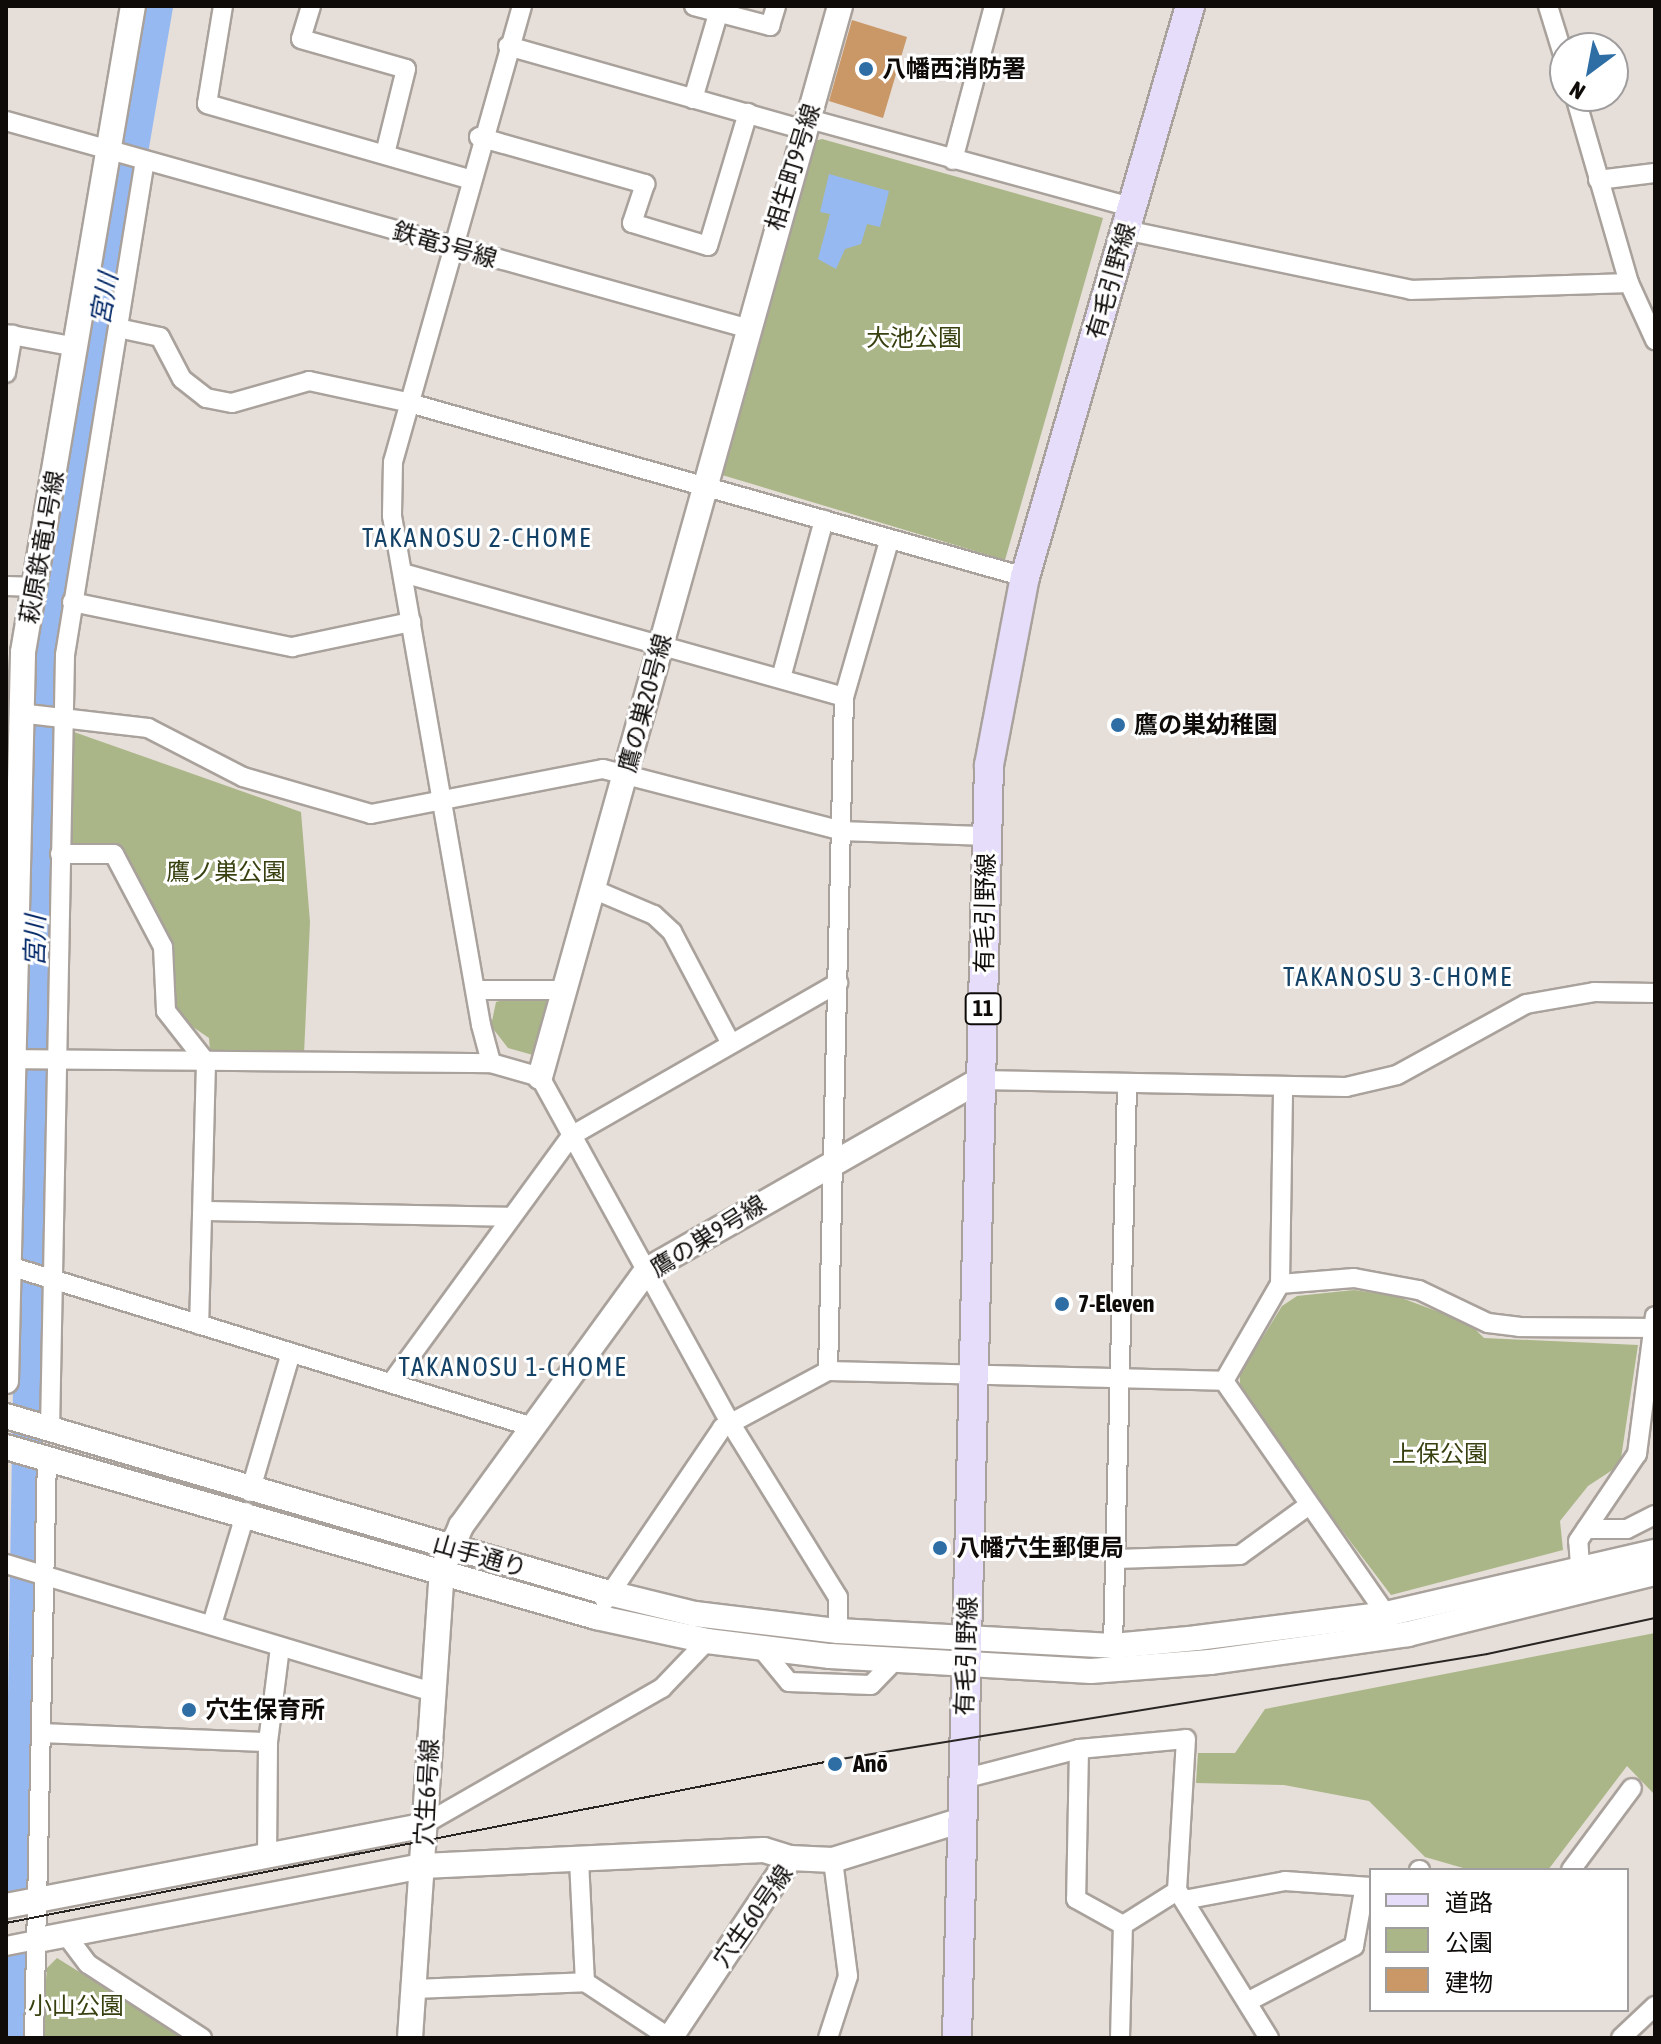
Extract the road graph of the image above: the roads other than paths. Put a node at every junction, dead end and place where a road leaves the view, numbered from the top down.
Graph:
1 (133, 6) edge
2 (223, 6) edge
3 (311, 6) edge
4 (694, 6) edge
5 (776, 6) edge
6 (840, 6) edge
7 (994, 6) edge
8 (1190, 6) edge
9 (1548, 6) edge
10 (518, 7) edge
11 (718, 14) junction
12 (1556, 32) edge
13 (508, 46) junction
14 (693, 99) junction
15 (1579, 112) edge
16 (748, 113) junction
17 (6, 121) edge
18 (806, 124) junction
19 (479, 137) junction
20 (107, 152) junction
21 (385, 154) junction
22 (145, 160) junction
23 (953, 160) junction
24 (1655, 173) edge
25 (469, 179) junction
26 (1598, 180) junction
27 (1128, 219) junction
28 (449, 246) junction
29 (1629, 283) junction
30 (118, 328) junction
31 (746, 328) junction
32 (9, 335) edge
33 (1655, 340) edge
34 (76, 347) junction
35 (6, 373) edge
36 (406, 402) junction
37 (704, 487) junction
38 (824, 520) junction
39 (889, 541) junction
40 (403, 573) junction
41 (1025, 577) junction
42 (6, 586) edge
43 (37, 587) junction
44 (72, 602) junction
45 (411, 622) junction
46 (661, 643) junction
47 (781, 678) junction
48 (844, 697) junction
49 (40, 713) junction
50 (627, 771) junction
51 (448, 803) junction
52 (842, 831) junction
53 (987, 836) junction
54 (60, 854) junction
55 (595, 890) junction
56 (838, 983) junction
57 (480, 990) junction
58 (564, 990) junction
59 (1655, 993) edge
60 (730, 1042) junction
61 (54, 1055) junction
62 (14, 1058) edge
63 (206, 1062) junction
64 (491, 1063) junction
65 (540, 1077) junction
66 (980, 1080) junction
67 (1127, 1085) junction
68 (1283, 1089) junction
69 (571, 1136) junction
70 (832, 1161) junction
71 (203, 1211) junction
72 (510, 1217) junction
73 (13, 1267) edge
74 (647, 1270) junction
75 (48, 1277) junction
76 (1280, 1284) junction
77 (1653, 1322) edge
78 (199, 1325) junction
79 (291, 1353) junction
80 (828, 1371) junction
81 (974, 1373) junction
82 (1121, 1378) junction
83 (6, 1381) edge
84 (1224, 1381) junction
85 (391, 1383) junction
86 (10, 1418) edge
87 (731, 1424) junction
88 (533, 1427) junction
89 (46, 1429) junction
90 (9, 1447) edge
91 (44, 1456) junction
92 (248, 1502) junction
93 (1309, 1505) junction
94 (1655, 1515) edge
95 (1586, 1529) junction
96 (1653, 1557) edge
97 (446, 1559) junction
98 (1116, 1559) junction
99 (8, 1565) edge
100 (43, 1573) junction
101 (1583, 1584) junction
102 (609, 1593) junction
103 (1386, 1614) junction
104 (596, 1617) junction
105 (212, 1624) junction
106 (838, 1631) junction
107 (707, 1641) junction
108 (1113, 1646) junction
109 (280, 1647) junction
110 (965, 1650) junction
111 (433, 1692) junction
112 (43, 1733) junction
113 (268, 1742) junction
114 (1079, 1749) junction
115 (963, 1779) junction
116 (1632, 1788) dead end
117 (962, 1820) junction
118 (421, 1826) junction
119 (267, 1858) junction
120 (790, 1858) junction
121 (579, 1860) junction
122 (833, 1860) junction
123 (423, 1866) junction
124 (1572, 1868) edge
125 (1367, 1889) edge
126 (1183, 1895) junction
127 (38, 1900) junction
128 (6, 1906) edge
129 (1123, 1925) junction
130 (66, 1935) junction
131 (38, 1940) junction
132 (6, 1946) edge
133 (585, 1982) junction
134 (414, 1989) junction
135 (1247, 2002) junction
136 (1655, 2006) edge
137 (34, 2038) edge
138 (202, 2038) edge
139 (410, 2038) edge
140 (670, 2038) edge
141 (828, 2038) edge
142 (957, 2038) edge
143 (1120, 2038) edge
144 (1269, 2038) edge
145 (1621, 2038) edge

1 - 20 street, 萩原鉄竜1号線
2 - 21 street
3 - 21 street
4 - 11 street
5 - 11 street
6 - 18 street, 相生町9号線
7 - 23 street
8 - 27 main road, 有毛引野線 / 11
9 - 12 street
10 - 13 street
11 - 14 street
13 - 14 street
13 - 19 street
14 - 16 street
15 - 26 street
16 - 18 street
16 - 19 street
17 - 20 street, 鉄竜3号線
18 - 23 street
18 - 31 street, 相生町9号線
19 - 25 street
20 - 22 street, 鉄竜3号線
20 - 34 street, 萩原鉄竜1号線
21 - 25 street
22 - 28 street, 鉄竜3号線
22 - 30 street
23 - 27 street
24 - 26 street
25 - 28 street
26 - 29 street
27 - 29 street
27 - 41 main road, 有毛引野線 / 11
28 - 31 street, 鉄竜3号線
28 - 36 street
29 - 33 street
30 - 36 street
30 - 44 street
31 - 37 street, 鷹の巣20号線
32 - 34 street
32 - 35 street
34 - 43 street, 萩原鉄竜1号線
36 - 37 street
36 - 40 street
37 - 38 street
37 - 46 street, 鷹の巣20号線
38 - 39 street
38 - 47 street
39 - 41 street
39 - 48 street
40 - 45 street
40 - 46 street
41 - 53 main road, 有毛引野線 / 11
42 - 43 street
43 - 49 street, 萩原鉄竜1号線
44 - 45 street
44 - 49 street
45 - 51 street
46 - 47 street
46 - 50 street, 鷹の巣20号線
47 - 48 street
48 - 52 street
49 - 51 street
49 - 54 street
49 - 62 street, 萩原鉄竜1号線
50 - 51 street
50 - 52 street
50 - 55 street, 鷹の巣20号線
51 - 57 street
52 - 53 street
52 - 56 street
53 - 66 main road, 有毛引野線 / 11
54 - 61 street
54 - 63 street
55 - 58 street, 鷹の巣20号線
55 - 60 street
56 - 60 street
56 - 70 street
57 - 58 street
57 - 64 street
58 - 65 street, 鷹の巣20号線
59 - 68 street
60 - 69 street
61 - 62 street
61 - 63 street
61 - 75 street
62 - 73 street, 萩原鉄竜1号線
63 - 64 street
63 - 71 street
64 - 65 street
65 - 69 street
66 - 67 street
66 - 70 street, 鷹の巣9号線
66 - 81 main road, 有毛引野線 / 11
67 - 68 street
67 - 82 street
68 - 76 street
69 - 72 street
69 - 74 street
70 - 74 street, 鷹の巣9号線
70 - 80 street
71 - 72 street
71 - 78 street
72 - 85 street
73 - 75 street
73 - 83 street, 萩原鉄竜1号線
74 - 87 street
74 - 88 street, 鷹の巣9号線
75 - 78 street
75 - 89 street
76 - 77 street
76 - 84 street
77 - 95 street
78 - 79 street
79 - 85 street
79 - 92 street
80 - 81 street
80 - 87 street
81 - 82 street
81 - 110 main road, 有毛引野線 / 11
82 - 84 street
82 - 98 street
84 - 93 street
85 - 88 street
86 - 89 street, 山手通り
87 - 102 street
87 - 106 street
88 - 97 street, 鷹の巣9号線
89 - 92 street, 山手通り
90 - 91 street, 山手通り
91 - 92 street, 山手通り
91 - 100 street
92 - 97 street, 山手通り
92 - 105 street
93 - 98 street
93 - 103 street
94 - 95 street
95 - 101 street
96 - 101 street
97 - 102 street, 山手通り
97 - 104 street, 山手通り
97 - 111 street, 穴生6号線
98 - 108 street
99 - 100 street
100 - 105 street
100 - 112 street
101 - 103 street
101 - 110 street
102 - 104 street
102 - 106 street, 山手通り
103 - 108 street
104 - 107 street, 山手通り
105 - 109 street
106 - 110 street, 山手通り
107 - 110 street, 山手通り
107 - 118 street
108 - 110 street
109 - 111 street
109 - 113 street
110 - 115 main road, 有毛引野線 / 11
111 - 118 street, 穴生6号線
112 - 113 street
112 - 127 street
113 - 119 street
114 - 115 street
114 - 126 street
114 - 129 street
115 - 117 main road, 有毛引野線 / 11
116 - 124 street
117 - 122 street, 穴生60号線
117 - 142 main road, 有毛引野線 / 11
118 - 119 street
118 - 123 street, 穴生6号線
119 - 127 street
120 - 121 street
120 - 122 street, 穴生60号線
120 - 140 street, 穴生60号線
121 - 123 street
121 - 133 street
122 - 141 street
123 - 130 street
123 - 134 street, 穴生6号線
125 - 126 street
125 - 135 street
126 - 129 street
126 - 135 street
127 - 128 street
127 - 131 street
129 - 143 street
130 - 131 street
130 - 138 street
131 - 132 street
131 - 137 street
133 - 134 street
133 - 140 street
134 - 139 street, 穴生6号線
135 - 144 street
136 - 145 street

